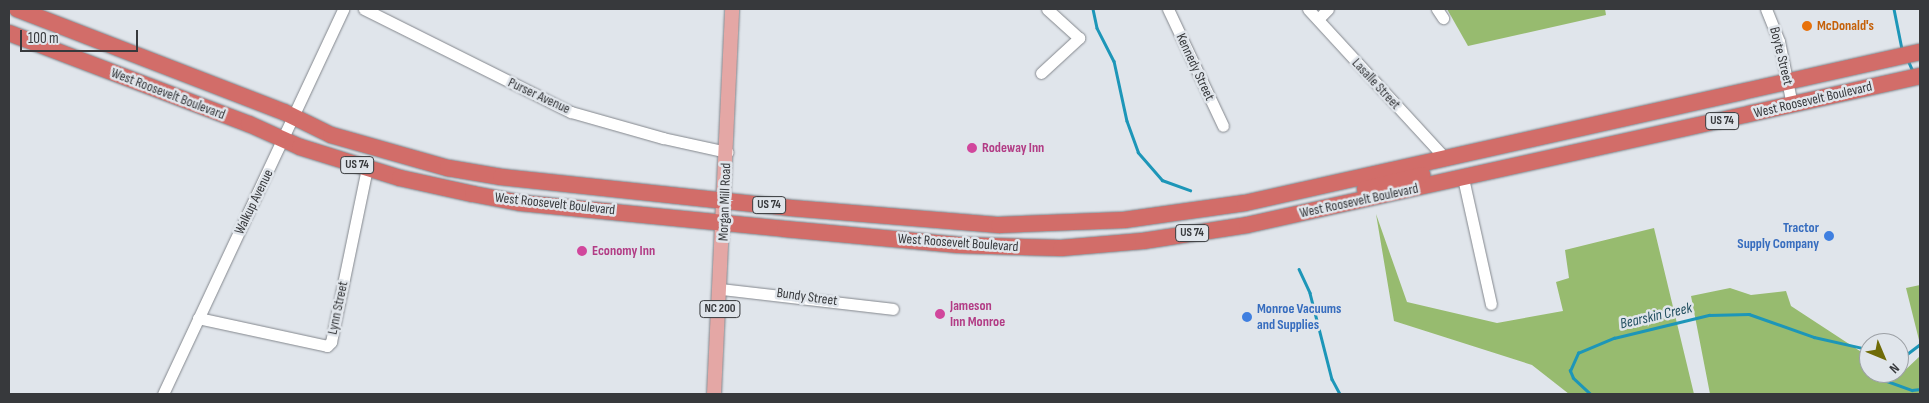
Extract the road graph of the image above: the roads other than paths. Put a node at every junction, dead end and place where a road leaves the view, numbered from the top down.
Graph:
1 (17, 9) edge
2 (342, 9) edge
3 (364, 9) edge
4 (732, 9) edge
5 (1047, 9) edge
6 (1168, 9) edge
7 (1308, 9) edge
8 (1328, 9) edge
9 (1766, 9) edge
10 (1318, 19) junction
11 (9, 33) edge
12 (1920, 52) edge
13 (1041, 72) dead end
14 (1920, 76) edge
15 (1788, 80) junction
16 (1792, 105) junction
17 (294, 117) junction
18 (1223, 126) dead end
19 (283, 140) junction
20 (727, 152) junction
21 (1445, 158) junction
22 (367, 168) junction
23 (1379, 173) junction
24 (1463, 178) junction
25 (725, 200) junction
26 (1300, 214) junction
27 (724, 223) junction
28 (1233, 227) junction
29 (721, 289) junction
30 (1491, 304) dead end
31 (893, 309) dead end
32 (198, 318) junction
33 (163, 394) edge
34 (714, 394) edge

1 - 17 highway, West Roosevelt Boulevard / US 74
2 - 17 street, Walkup Avenue
3 - 20 street, Purser Avenue
4 - 20 main road, Morgan Mill Road
5 - 13 street
6 - 18 street, Kennedy Street
7 - 10 street, Lasalle Street
8 - 10 street
9 - 15 street, Boyte Street
10 - 21 street, Lasalle Street
11 - 19 highway, West Roosevelt Boulevard / US 74
12 - 15 highway, West Roosevelt Boulevard / US 74
14 - 16 highway, West Roosevelt Boulevard / US 74
15 - 16 street, Boyte Street
15 - 21 highway, West Roosevelt Boulevard / US 74
16 - 24 highway, West Roosevelt Boulevard / US 74
17 - 19 street, Walkup Avenue
17 - 25 highway, West Roosevelt Boulevard / US 74
19 - 22 highway, West Roosevelt Boulevard / US 74
19 - 32 street, Walkup Avenue
20 - 25 main road, Morgan Mill Road
21 - 23 highway, West Roosevelt Boulevard / US 74
21 - 26 highway
22 - 27 highway, West Roosevelt Boulevard / US 74
22 - 32 street, Lynn Street
23 - 25 highway, West Roosevelt Boulevard / US 74
23 - 28 highway
24 - 26 highway, West Roosevelt Boulevard / US 74
24 - 30 street
25 - 27 main road, Morgan Mill Road / NC 200
26 - 28 highway, West Roosevelt Boulevard / US 74
27 - 28 highway, West Roosevelt Boulevard / US 74
27 - 29 main road, Morgan Mill Road / NC 200
29 - 31 street, Bundy Street
29 - 34 main road, Morgan Mill Road / NC 200
32 - 33 street, Walkup Avenue

